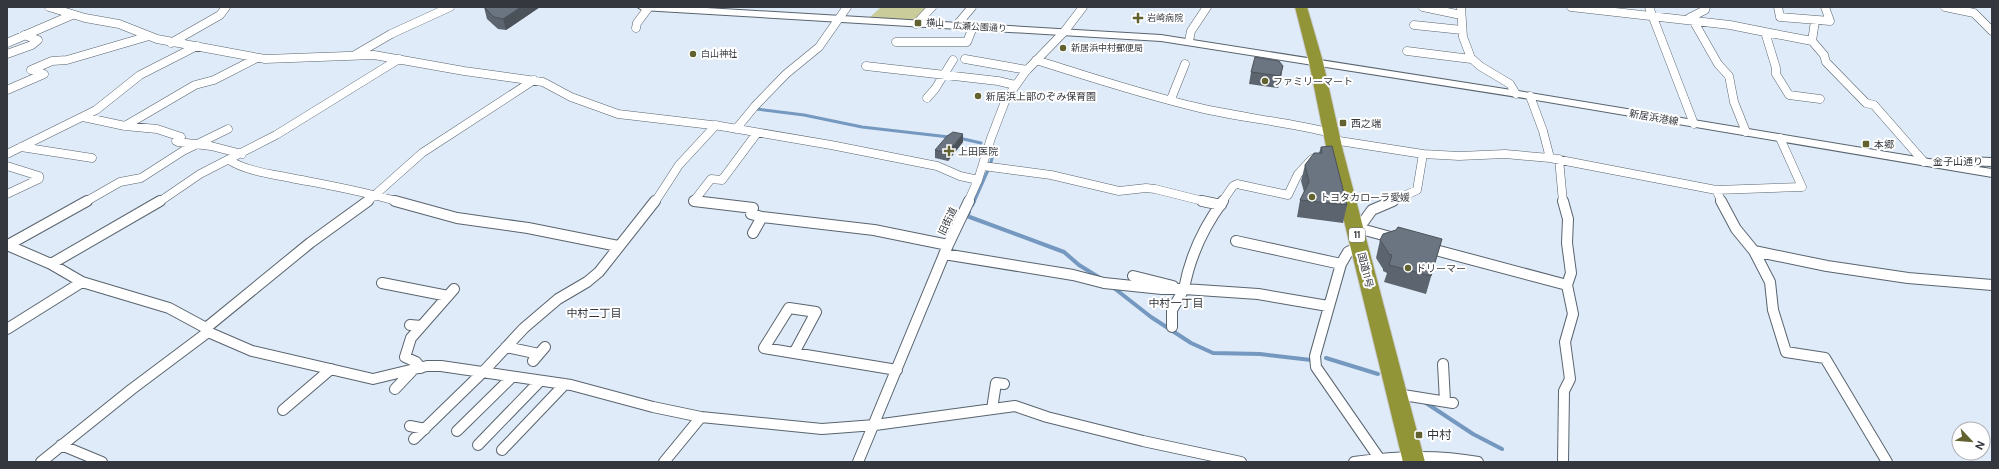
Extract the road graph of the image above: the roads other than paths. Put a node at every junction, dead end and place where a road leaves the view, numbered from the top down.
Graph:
1 (49, 7) edge
2 (226, 7) edge
3 (450, 7) edge
4 (642, 7) edge
5 (649, 7) edge
6 (847, 7) edge
7 (932, 7) edge
8 (972, 7) edge
9 (1082, 7) edge
10 (1207, 7) edge
11 (1301, 7) edge
12 (1423, 7) edge
13 (1461, 7) edge
14 (1571, 7) edge
15 (1649, 7) edge
16 (1706, 7) edge
17 (1778, 7) edge
18 (1825, 7) edge
19 (1945, 7) edge
20 (72, 14) junction
21 (1461, 15) junction
22 (1653, 18) junction
23 (837, 19) junction
24 (1815, 21) junction
25 (1694, 22) junction
26 (916, 24) junction
27 (1414, 25) dead end
28 (956, 26) junction
29 (973, 27) junction
30 (636, 28) dead end
31 (1462, 30) junction
32 (1992, 30) edge
33 (1064, 32) junction
34 (1765, 32) junction
35 (24, 35) junction
36 (149, 36) junction
37 (9, 40) edge
38 (1189, 41) junction
39 (1812, 41) junction
40 (896, 42) dead end
41 (967, 42) junction
42 (171, 43) junction
43 (197, 46) junction
44 (1407, 51) dead end
45 (7, 54) edge
46 (356, 55) junction
47 (257, 58) junction
48 (399, 59) junction
49 (1471, 59) junction
50 (953, 60) dead end
51 (1036, 60) junction
52 (1316, 62) junction
53 (1185, 64) dead end
54 (866, 66) dead end
55 (1027, 70) junction
56 (945, 75) junction
57 (534, 80) junction
58 (1015, 85) junction
59 (7, 90) edge
60 (1516, 94) junction
61 (1530, 96) junction
62 (927, 98) dead end
63 (1820, 99) dead end
64 (1171, 100) junction
65 (83, 117) junction
66 (1694, 124) junction
67 (716, 125) junction
68 (125, 126) junction
69 (228, 129) dead end
70 (736, 129) junction
71 (1746, 132) junction
72 (757, 133) junction
73 (1780, 138) junction
74 (198, 143) junction
75 (1328, 146) junction
76 (21, 147) junction
77 (7, 154) edge
78 (242, 154) junction
79 (1423, 154) junction
80 (92, 158) dead end
81 (1555, 158) junction
82 (229, 160) junction
83 (1924, 162) junction
84 (1992, 162) edge
85 (7, 166) edge
86 (983, 166) junction
87 (1992, 173) edge
88 (978, 180) junction
89 (1716, 190) junction
90 (7, 194) edge
91 (376, 194) junction
92 (1221, 205) junction
93 (762, 217) junction
94 (1354, 227) junction
95 (753, 233) dead end
96 (1236, 241) dead end
97 (1406, 242) edge
98 (8, 245) edge
99 (618, 246) junction
100 (1360, 246) junction
101 (1422, 246) edge
102 (946, 250) junction
103 (1754, 251) junction
104 (51, 264) junction
105 (1341, 264) junction
106 (1133, 276) dead end
107 (409, 279) dead end
108 (82, 282) junction
109 (382, 283) dead end
110 (1567, 285) junction
111 (1992, 285) edge
112 (400, 286) junction
113 (1184, 289) junction
114 (1328, 306) junction
115 (410, 325) dead end
116 (421, 326) junction
117 (1172, 328) dead end
118 (7, 329) edge
119 (207, 330) junction
120 (506, 347) junction
121 (794, 353) junction
122 (539, 354) dead end
123 (1443, 364) dead end
124 (331, 369) junction
125 (417, 369) junction
126 (897, 370) junction
127 (483, 372) junction
128 (512, 377) junction
129 (540, 381) junction
130 (565, 384) junction
131 (1004, 384) dead end
132 (395, 388) dead end
133 (1404, 395) junction
134 (992, 409) junction
135 (283, 410) dead end
136 (701, 417) junction
137 (875, 425) junction
138 (410, 426) dead end
139 (425, 429) junction
140 (457, 432) dead end
141 (414, 439) dead end
142 (61, 445) junction
143 (478, 445) dead end
144 (502, 450) dead end
145 (1203, 459) edge
146 (1414, 459) edge
147 (1380, 460) edge
148 (41, 462) edge
149 (102, 462) edge
150 (664, 462) edge
151 (858, 462) edge
152 (1241, 462) edge
153 (1354, 462) edge
154 (1478, 462) edge
155 (1563, 462) edge
156 (1887, 462) edge

1 - 20 street
2 - 42 street
3 - 46 street
4 - 5 street, 広瀬公園通り
5 - 23 street, 広瀬公園通り
5 - 30 street
6 - 23 street
7 - 26 street
8 - 28 street
9 - 33 street, 旧街道
10 - 38 street
11 - 52 highway, 国道11号 / 11
12 - 21 street
13 - 21 street
14 - 22 street
15 - 22 street
16 - 25 street
17 - 24 street
18 - 24 street
19 - 32 street
20 - 35 street
20 - 36 street
21 - 31 street
22 - 25 street
22 - 66 street
23 - 26 street, 広瀬公園通り
23 - 70 street
24 - 39 street
25 - 34 street
25 - 71 street
26 - 28 street, 広瀬公園通り
27 - 31 street
28 - 29 street, 広瀬公園通り
29 - 33 street, 広瀬公園通り
29 - 41 street
31 - 49 street
33 - 38 street, 広瀬公園通り
33 - 51 street, 旧街道
34 - 39 street
34 - 63 street
35 - 37 street
35 - 45 street
36 - 42 street
36 - 59 street
38 - 52 street, 広瀬公園通り
39 - 83 street
40 - 41 street
41 - 55 street
42 - 43 street
43 - 47 street
43 - 65 street
44 - 49 street
46 - 47 street
46 - 48 street
47 - 68 street
48 - 57 street
48 - 78 street
49 - 60 street
50 - 56 street
51 - 55 street, 旧街道
51 - 64 street
52 - 60 street, 新居浜港線
52 - 75 highway, 国道11号 / 11
53 - 64 street
54 - 56 street
55 - 58 street, 旧街道
56 - 58 street
56 - 62 street
57 - 67 street
57 - 91 street
58 - 86 street, 旧街道
60 - 61 street, 新居浜港線
61 - 66 street, 新居浜港線
61 - 81 street
64 - 75 street
65 - 68 street
65 - 76 street
66 - 71 street, 新居浜港線
67 - 70 street
67 - 99 street
68 - 74 street
69 - 74 street
70 - 72 street
71 - 73 street, 新居浜港線
72 - 88 street
72 - 93 street
73 - 83 street, 新居浜港線
73 - 89 street
74 - 78 street
74 - 98 street
75 - 79 street
75 - 92 street
75 - 94 highway, 国道11号 / 11
76 - 77 street
76 - 80 street
78 - 82 street
79 - 81 street
79 - 94 street
81 - 89 street
81 - 110 street
82 - 91 street
82 - 104 street
83 - 84 street, 金子山通り
83 - 87 street, 新居浜港線
85 - 90 street
86 - 88 street, 旧街道
86 - 92 street
88 - 102 street, 旧街道
89 - 103 street
91 - 99 street
91 - 119 street
92 - 113 street
93 - 95 street
93 - 102 street
94 - 97 street
94 - 100 highway, 国道11号 / 11
96 - 105 street
98 - 104 street
99 - 120 street
100 - 105 street
100 - 133 highway, 国道11号 / 11
101 - 110 street
102 - 113 street
102 - 126 street, 旧街道
103 - 111 street
103 - 156 street
104 - 108 street
105 - 114 street
106 - 113 street
107 - 112 street
108 - 118 street
108 - 119 street
109 - 112 street
110 - 155 street
112 - 116 street
113 - 114 street
113 - 117 street
114 - 147 street
115 - 116 street
116 - 125 street
119 - 124 street
119 - 142 street
120 - 122 street
120 - 127 street
121 - 121 street
121 - 126 street
123 - 133 street
124 - 125 street
124 - 135 street
125 - 127 street
125 - 132 street
126 - 137 street, 旧街道
127 - 128 street
127 - 139 street
128 - 129 street
128 - 140 street
129 - 130 street
129 - 143 street
130 - 136 street
130 - 144 street
131 - 134 street
133 - 146 highway, 国道11号 / 11
134 - 137 street
134 - 145 street
136 - 137 street
136 - 150 street
137 - 151 street, 旧街道
138 - 139 street
139 - 141 street
142 - 148 street
142 - 149 street
145 - 152 street
146 - 147 street
146 - 154 street
147 - 153 street

